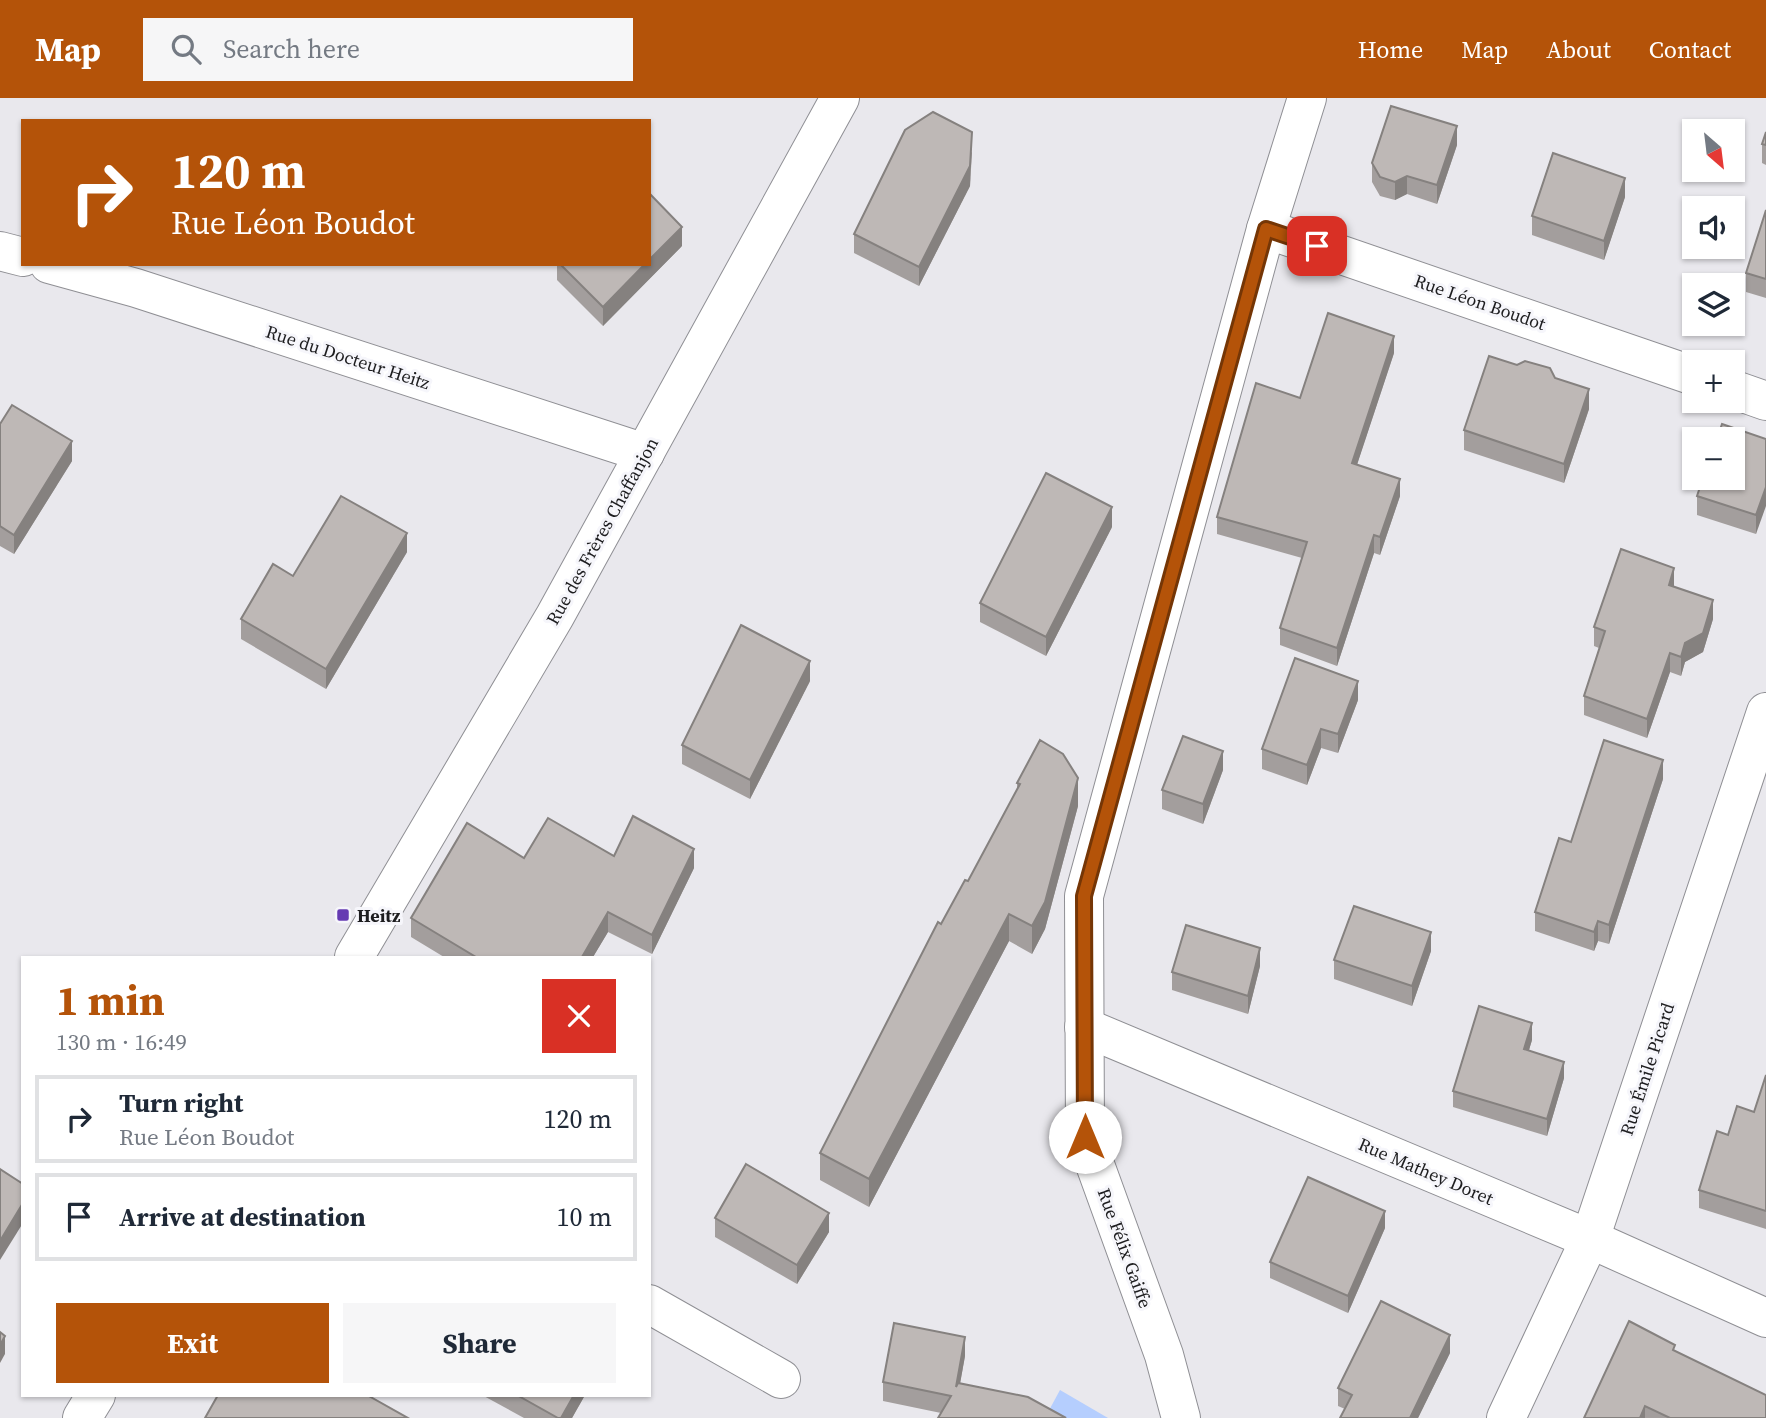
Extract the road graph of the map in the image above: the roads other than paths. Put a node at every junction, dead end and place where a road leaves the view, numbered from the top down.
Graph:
1 (841, 98) edge
2 (1307, 98) edge
3 (1266, 229) junction
4 (0, 251) edge
5 (21, 256) edge
6 (56, 266) edge
7 (1682, 372) edge
8 (1745, 394) edge
9 (1766, 401) edge
10 (645, 453) junction
11 (1766, 712) edge
12 (355, 956) edge
13 (1084, 1027) junction
14 (1590, 1239) junction
15 (651, 1305) edge
16 (1766, 1318) edge
17 (781, 1379) dead end
18 (95, 1397) edge
19 (82, 1418) edge
20 (1181, 1418) edge
21 (1506, 1418) edge

1 - 10 street, Rue des Frères Chaffanjon
2 - 3 street, Rue Félix Gaiffe
3 - 7 street, Rue Léon Boudot
3 - 13 street, Rue Félix Gaiffe
4 - 5 street
6 - 10 street, Rue du Docteur Heitz
8 - 9 street
10 - 12 street, Rue des Frères Chaffanjon
11 - 14 street, Rue Émile Picard
13 - 14 street, Rue Mathey Doret
13 - 20 street, Rue Félix Gaiffe
14 - 16 street, Rue Mathey Doret
14 - 21 street, Rue Émile Picard
15 - 17 street
18 - 19 street

